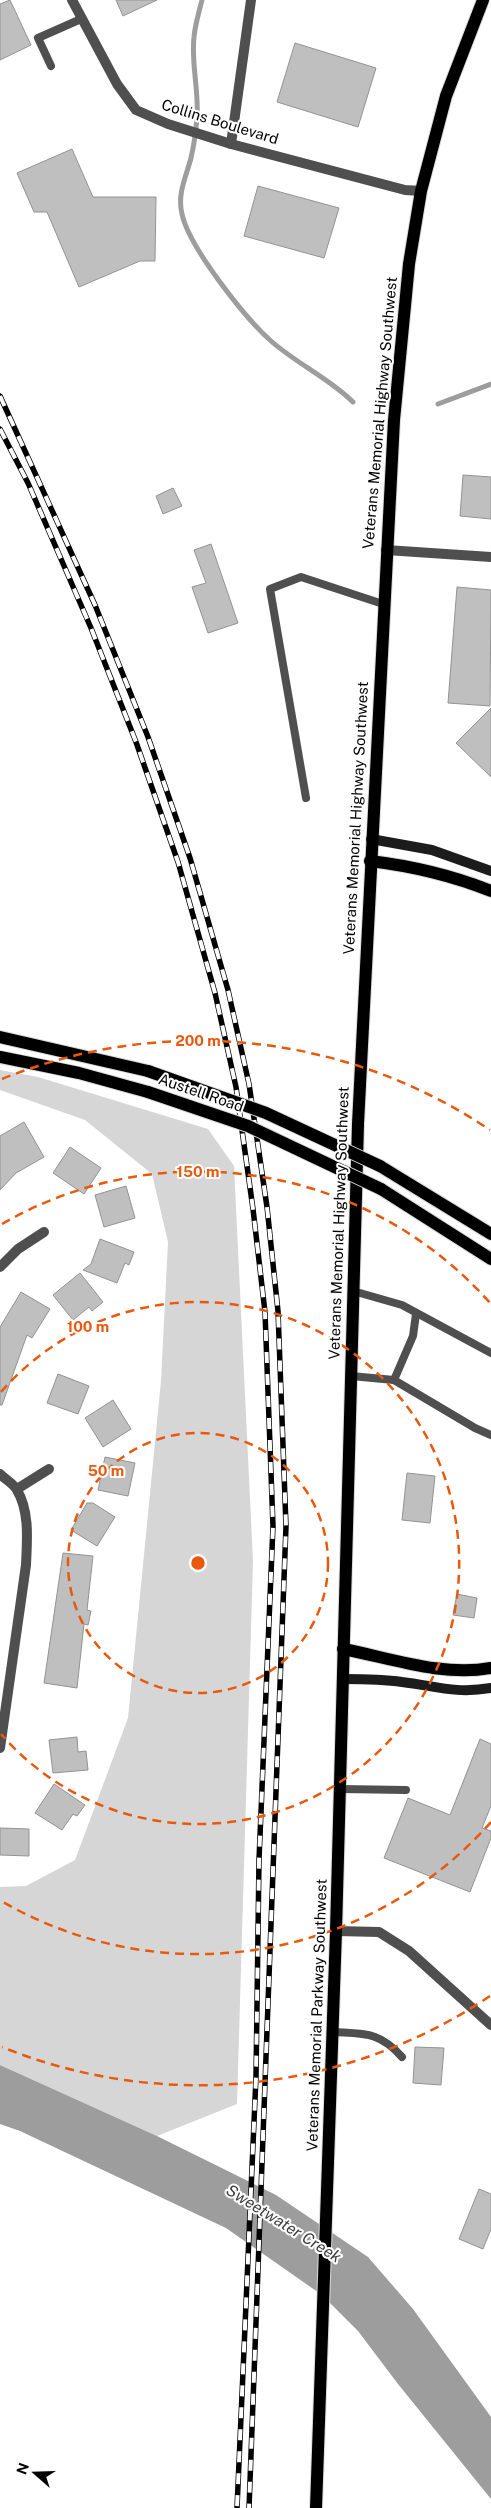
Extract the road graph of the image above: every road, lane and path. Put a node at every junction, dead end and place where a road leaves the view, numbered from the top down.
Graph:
1 (72, 0) edge
2 (252, 0) edge
3 (483, 0) edge
4 (81, 19) junction
5 (51, 66) dead end
6 (231, 144) junction
7 (421, 191) junction
8 (386, 550) junction
9 (491, 557) edge
10 (383, 604) junction
11 (306, 798) dead end
12 (371, 839) junction
13 (370, 861) junction
14 (491, 871) edge
15 (491, 891) edge
16 (0, 1038) edge
17 (0, 1057) edge
18 (44, 1232) dead end
19 (491, 1234) edge
20 (491, 1259) edge
21 (0, 1267) edge
22 (353, 1291) junction
23 (416, 1314) junction
24 (491, 1354) edge
25 (351, 1376) junction
26 (394, 1380) junction
27 (491, 1435) edge
28 (49, 1469) dead end
29 (0, 1474) edge
30 (17, 1489) junction
31 (344, 1649) junction
32 (491, 1668) edge
33 (343, 1679) junction
34 (491, 1688) edge
35 (0, 1748) edge
36 (340, 1789) junction
37 (406, 1790) dead end
38 (336, 1931) junction
39 (491, 2025) edge
40 (332, 2032) junction
41 (402, 2057) dead end
42 (316, 2508) edge

1 - 4 street, Collins Boulevard
2 - 6 street
3 - 7 main road, Veterans Memorial Highway Southwest
4 - 5 lane
4 - 6 street, Collins Boulevard
6 - 7 street, Collins Boulevard
7 - 8 main road, Veterans Memorial Highway Southwest
8 - 9 street
8 - 10 main road, Veterans Memorial Highway Southwest
10 - 11 lane
10 - 12 main road, Veterans Memorial Highway Southwest
12 - 13 main road, Veterans Memorial Highway Southwest
12 - 14 main road
13 - 15 main road
13 - 22 main road, Veterans Memorial Highway Southwest
16 - 19 main road, Austell Road, bridge
17 - 20 main road, Austell Road, bridge
18 - 21 street
22 - 23 lane
22 - 25 main road, Veterans Memorial Highway Southwest
23 - 24 lane
23 - 26 lane
25 - 26 lane
25 - 31 main road, Veterans Memorial Highway Southwest
26 - 27 lane
28 - 30 street
29 - 30 street
30 - 35 street
31 - 32 main road
31 - 33 main road, Veterans Memorial Parkway Southwest
33 - 34 main road
33 - 36 main road, Veterans Memorial Parkway Southwest
36 - 37 lane
36 - 38 main road, Veterans Memorial Parkway Southwest
38 - 39 street
38 - 40 main road, Veterans Memorial Parkway Southwest
40 - 41 lane
40 - 42 main road, Veterans Memorial Parkway Southwest

